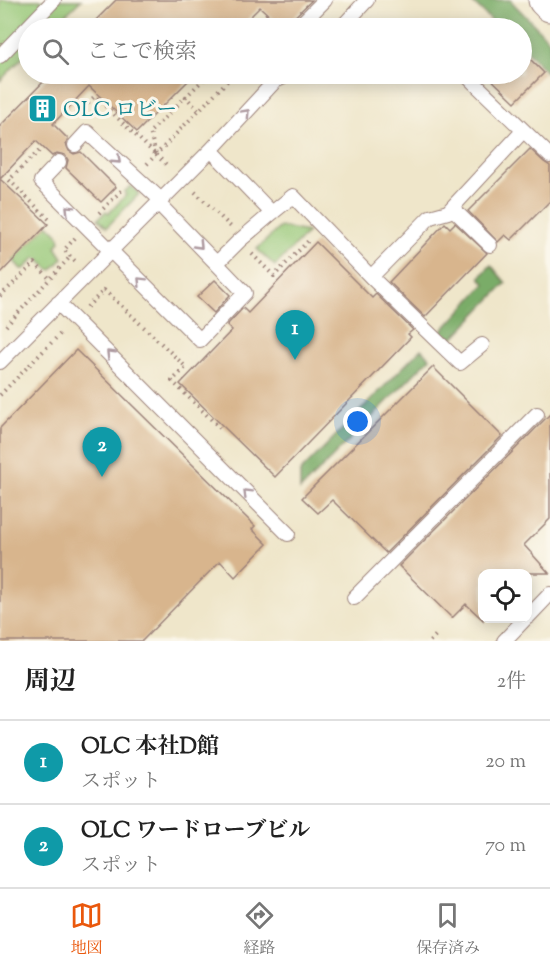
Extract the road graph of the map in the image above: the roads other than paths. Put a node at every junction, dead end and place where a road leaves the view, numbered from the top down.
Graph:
1 (54, 0) edge
2 (325, 0) edge
3 (367, 0) edge
4 (545, 0) edge
5 (550, 5) edge
6 (37, 18) edge
7 (307, 18) edge
8 (350, 18) edge
9 (18, 37) edge
10 (0, 56) edge
11 (269, 84) edge
12 (475, 84) edge
13 (523, 131) junction
14 (75, 145) dead end
15 (211, 150) junction
16 (550, 156) edge
17 (58, 162) dead end
18 (159, 201) junction
19 (452, 208) junction
20 (272, 213) junction
21 (490, 245) dead end
22 (110, 250) junction
23 (217, 263) junction
24 (371, 277) junction
25 (58, 303) junction
26 (482, 345) dead end
27 (0, 362) edge
28 (537, 414) dead end
29 (288, 534) dead end
30 (550, 594) edge
31 (354, 598) dead end
32 (532, 613) edge
33 (522, 623) edge
34 (504, 641) edge

1 - 6 lane
2 - 7 lane
3 - 8 lane
4 - 5 street
9 - 10 lane
15 -> 11 lane
12 - 13 lane
13 - 16 lane
13 - 19 lane
14 -> 18 lane
15 - 18 lane
15 - 20 lane
22 -> 17 lane
18 - 22 lane
18 -> 23 lane
19 - 21 lane
19 - 24 lane
20 - 23 lane
20 - 24 lane
23 -> 22 lane
22 - 25 lane
24 - 26 lane
25 - 27 lane
29 -> 25 lane
28 - 31 lane
30 - 32 lane
33 - 34 lane

